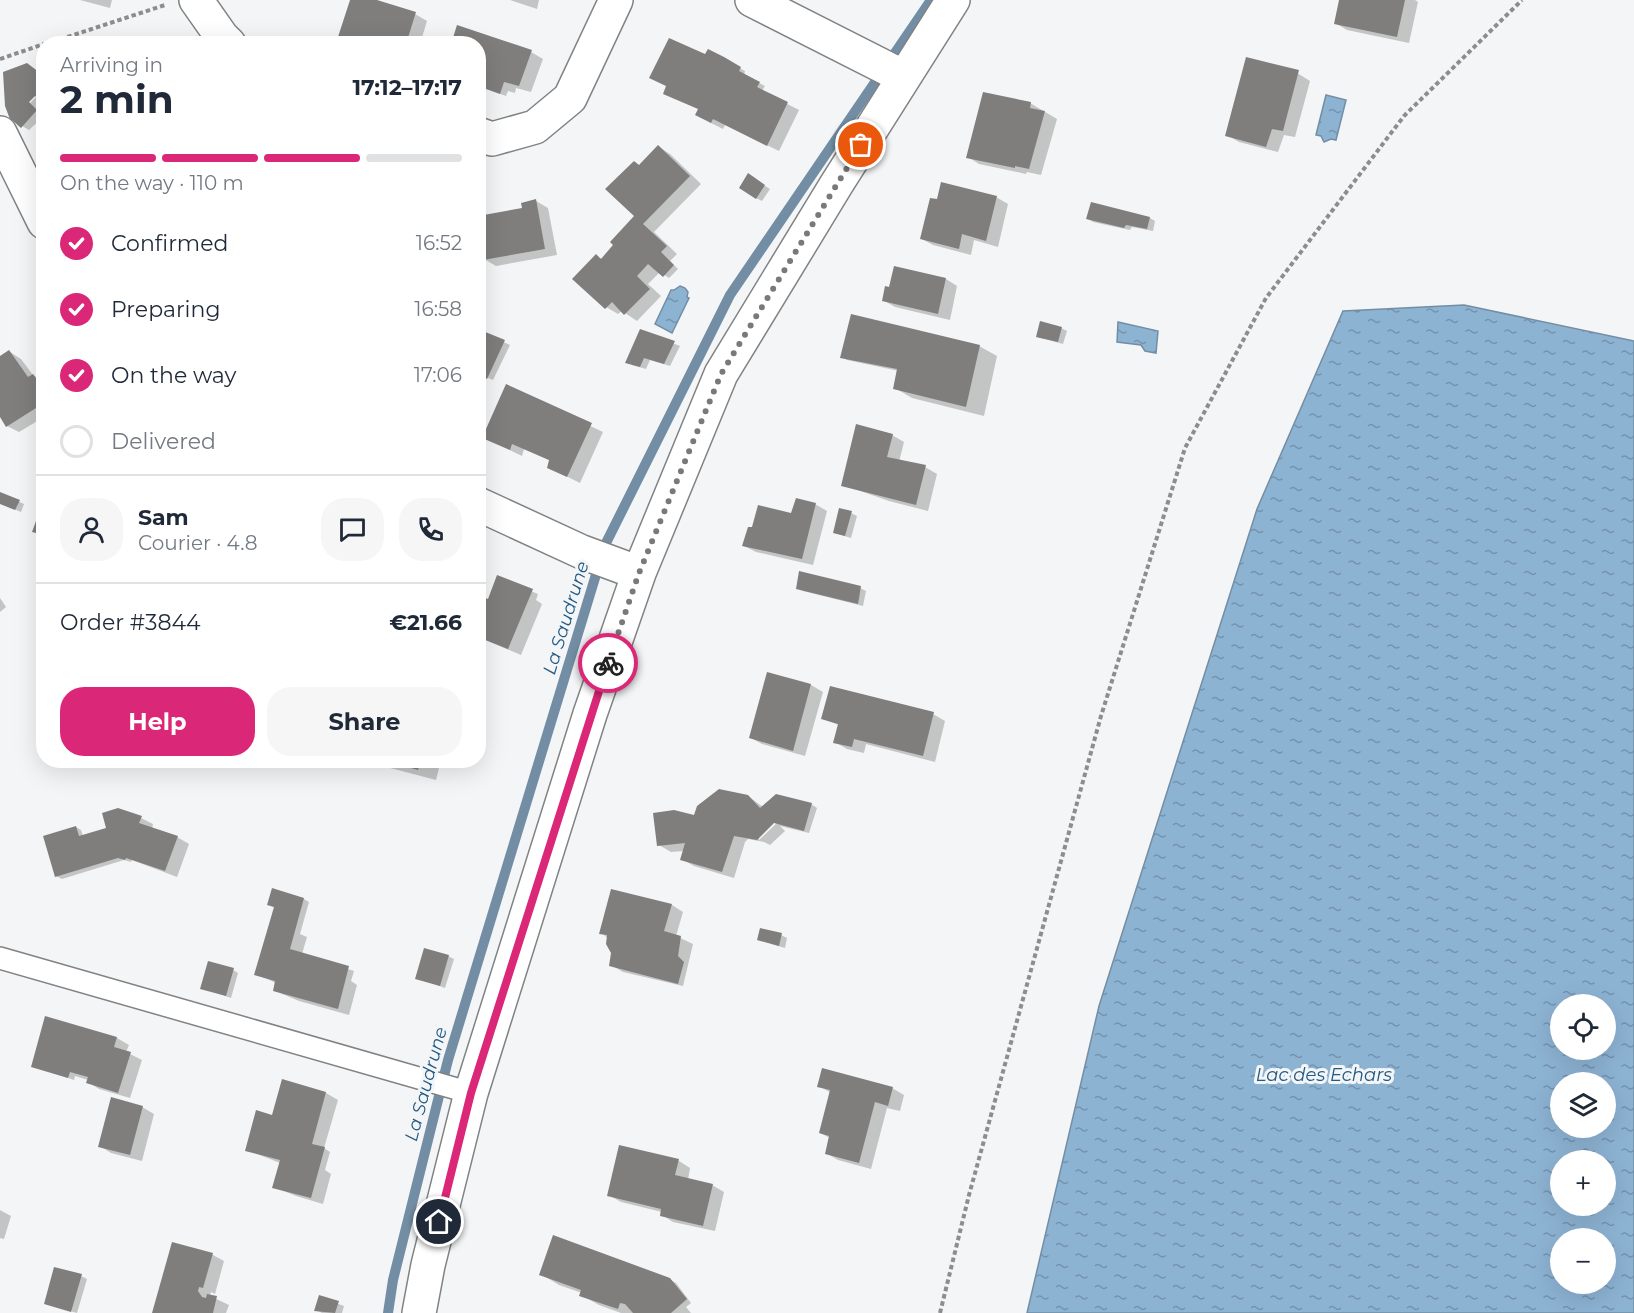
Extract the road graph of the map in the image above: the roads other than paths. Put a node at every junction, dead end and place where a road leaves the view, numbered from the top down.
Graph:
1 (616, 0) edge
2 (752, 0) edge
3 (953, 0) edge
4 (182, 2) edge
5 (221, 36) edge
6 (904, 77) junction
7 (0, 133) edge
8 (486, 137) edge
9 (36, 206) edge
10 (486, 508) edge
11 (626, 568) junction
12 (0, 958) edge
13 (463, 1090) junction
14 (419, 1313) edge

1 - 8 street
2 - 6 street
3 - 6 street
4 - 5 street
6 - 11 street
7 - 9 street
10 - 11 street
11 - 13 street
12 - 13 lane
13 - 14 street

